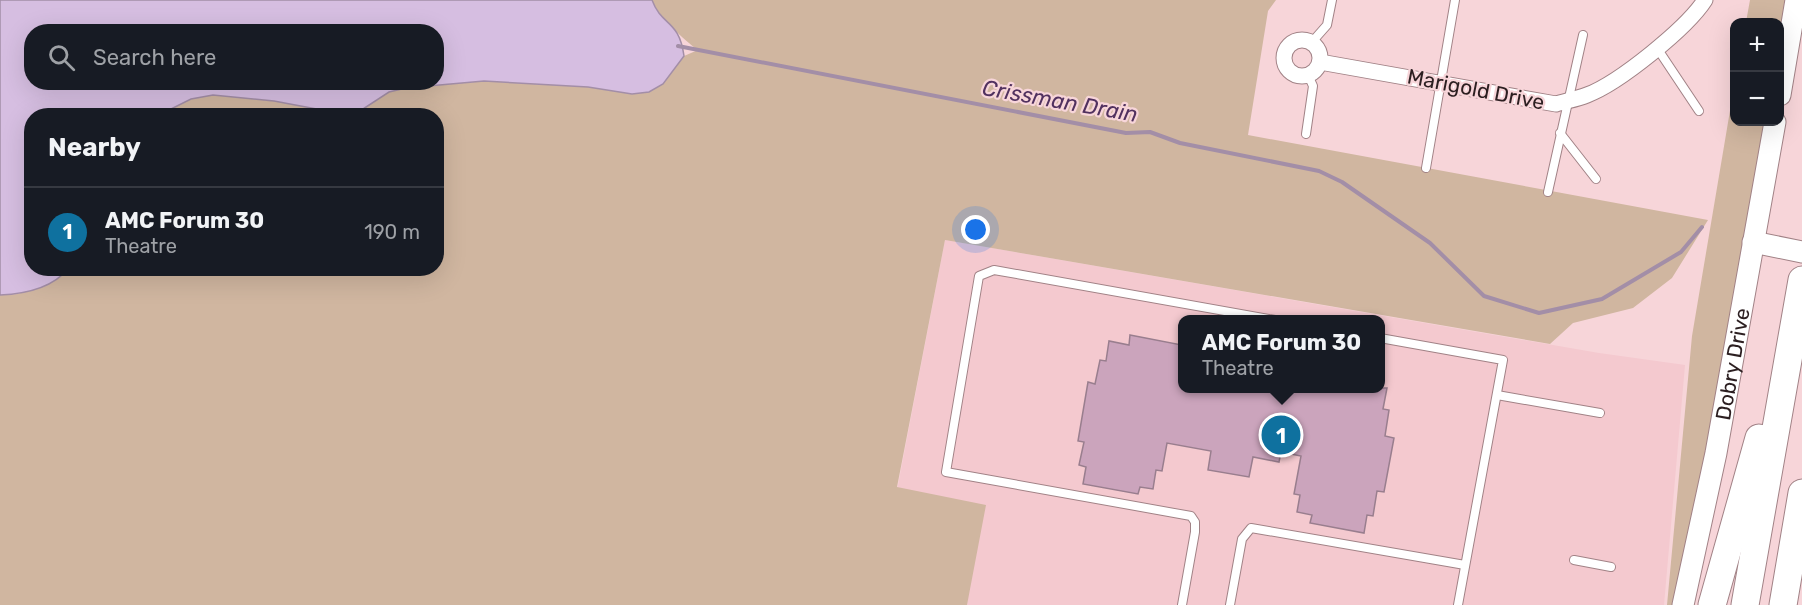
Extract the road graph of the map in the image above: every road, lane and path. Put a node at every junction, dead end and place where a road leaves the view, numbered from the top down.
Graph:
1 (1332, 0) edge
2 (1455, 0) edge
3 (1705, 0) edge
4 (1796, 0) edge
5 (1583, 35) dead end
6 (1312, 42) junction
7 (1656, 47) junction
8 (1320, 62) junction
9 (1783, 72) edge
10 (1308, 75) junction
11 (1441, 83) junction
12 (1567, 101) junction
13 (1699, 111) dead end
14 (1774, 126) edge
15 (1560, 133) junction
16 (1306, 134) dead end
17 (1426, 168) dead end
18 (1596, 179) dead end
19 (1548, 192) dead end
20 (1753, 242) junction
21 (1802, 252) edge
22 (1802, 280) edge
23 (1797, 307) junction
24 (1247, 315) edge
25 (1385, 339) edge
26 (1497, 395) junction
27 (1600, 413) dead end
28 (1802, 493) edge
29 (1574, 560) dead end
30 (1465, 565) junction
31 (1611, 567) dead end
32 (1182, 605) edge
33 (1230, 605) edge
34 (1458, 605) edge
35 (1683, 605) edge
36 (1712, 605) edge
37 (1745, 605) edge
38 (1783, 605) edge

1 - 6 lane
2 - 11 lane
3 - 7 street, Marigold Drive
4 - 9 street
5 - 12 lane
6 - 8 street
6 - 10 street
7 - 12 street, Marigold Drive
7 - 13 lane
8 - 10 street
8 - 11 street, Marigold Drive
10 - 16 lane
11 - 12 street, Marigold Drive
11 - 17 lane
12 - 15 lane
14 - 20 street, Dobry Drive
15 - 18 lane
15 - 19 lane
20 - 21 street
20 - 35 street, Dobry Drive
22 - 23 highway
23 - 36 highway
23 - 37 highway
24 - 32 lane
25 - 26 lane
26 - 27 lane
26 - 30 lane
28 - 38 highway
29 - 31 lane
30 - 33 lane
30 - 34 lane

